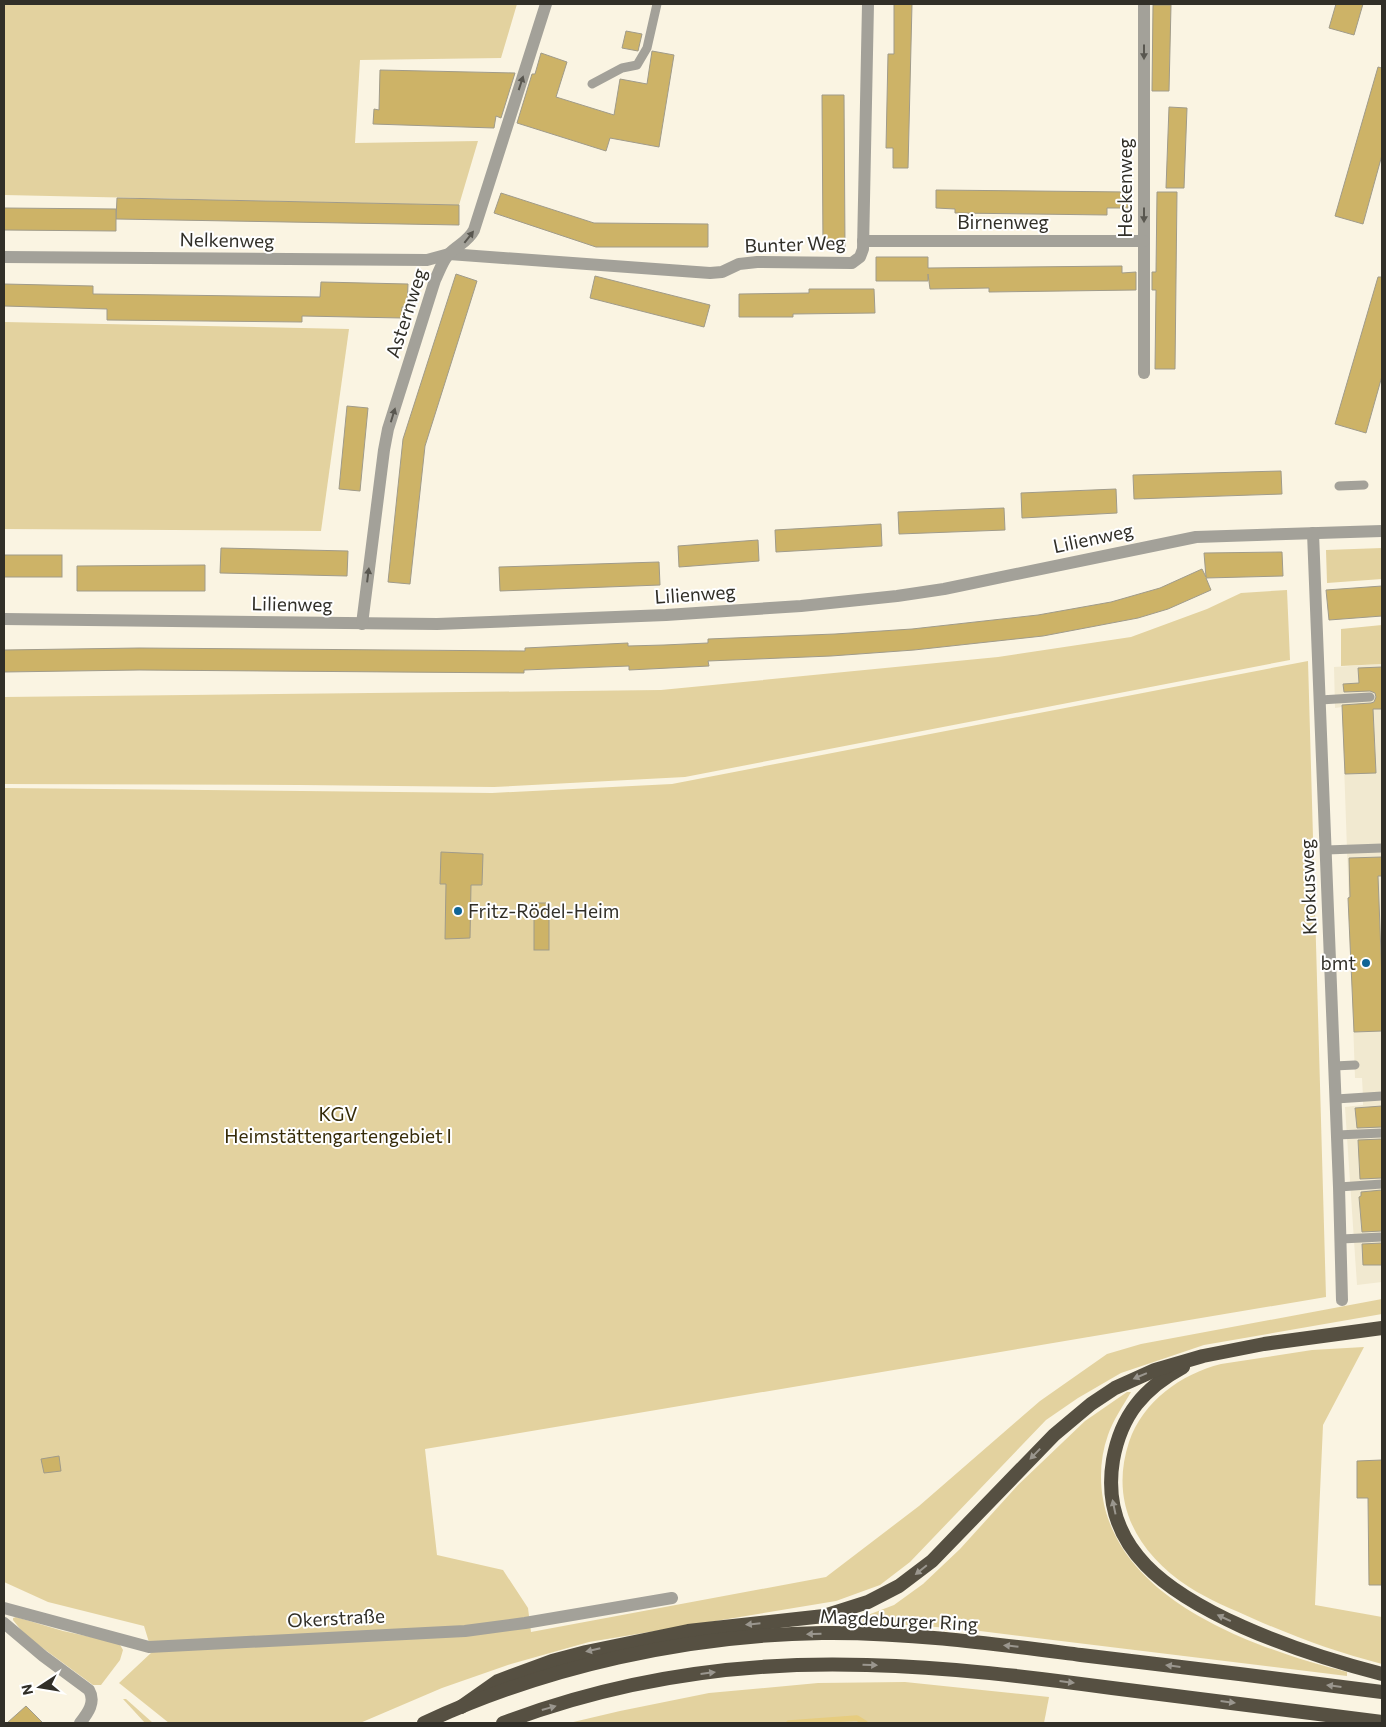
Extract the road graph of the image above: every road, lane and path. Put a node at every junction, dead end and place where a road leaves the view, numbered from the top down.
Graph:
1 (546, 4) edge
2 (657, 4) edge
3 (868, 4) edge
4 (1144, 4) edge
5 (592, 84) dead end
6 (863, 240) junction
7 (1144, 241) junction
8 (449, 254) junction
9 (4, 256) edge
10 (1144, 373) dead end
11 (1364, 485) dead end
12 (1339, 486) dead end
13 (1382, 531) edge
14 (1314, 533) junction
15 (4, 619) edge
16 (362, 624) junction
17 (1370, 698) dead end
18 (1320, 700) junction
19 (1382, 848) edge
20 (1326, 850) junction
21 (1355, 1065) dead end
22 (1334, 1066) junction
23 (1382, 1096) edge
24 (1336, 1099) junction
25 (1382, 1133) edge
26 (1337, 1136) junction
27 (1382, 1184) edge
28 (1339, 1187) junction
29 (1382, 1236) edge
30 (1341, 1239) junction
31 (1342, 1300) dead end
32 (1382, 1328) edge
33 (1203, 1356) junction
34 (672, 1598) dead end
35 (4, 1608) edge
36 (4, 1622) edge
37 (1382, 1674) edge
38 (1382, 1692) edge
39 (460, 1707) junction
40 (1382, 1722) edge
41 (80, 1723) edge
42 (424, 1723) edge
43 (503, 1723) edge

8 -> 1 street, Asternweg
2 - 5 lane
3 - 6 street, Bunter Weg
4 -> 7 street, Heckenweg
6 - 7 street, Birnenweg
6 - 8 street, Bunter Weg
7 - 10 street, Heckenweg
8 - 9 street, Nelkenweg
16 -> 8 street, Asternweg
11 - 12 lane
13 - 14 street, Lilienweg
14 - 16 street, Lilienweg
14 - 18 street, Krokusweg
15 - 16 street, Lilienweg
17 - 18 lane
18 - 20 street, Krokusweg
19 - 20 lane
20 - 22 street, Krokusweg
21 - 22 lane
22 - 24 street, Krokusweg
23 - 24 lane
24 - 26 street, Krokusweg
25 - 26 lane
26 - 28 street, Krokusweg
27 - 28 lane
28 - 30 street, Krokusweg
29 - 30 lane
30 - 31 street, Krokusweg
32 - 33 highway
37 -> 33 highway
33 -> 39 highway
34 - 35 street, Okerstraße
36 - 41 street
38 -> 39 highway, Magdeburger Ring
39 - 42 highway, Magdeburger Ring
43 -> 40 highway

